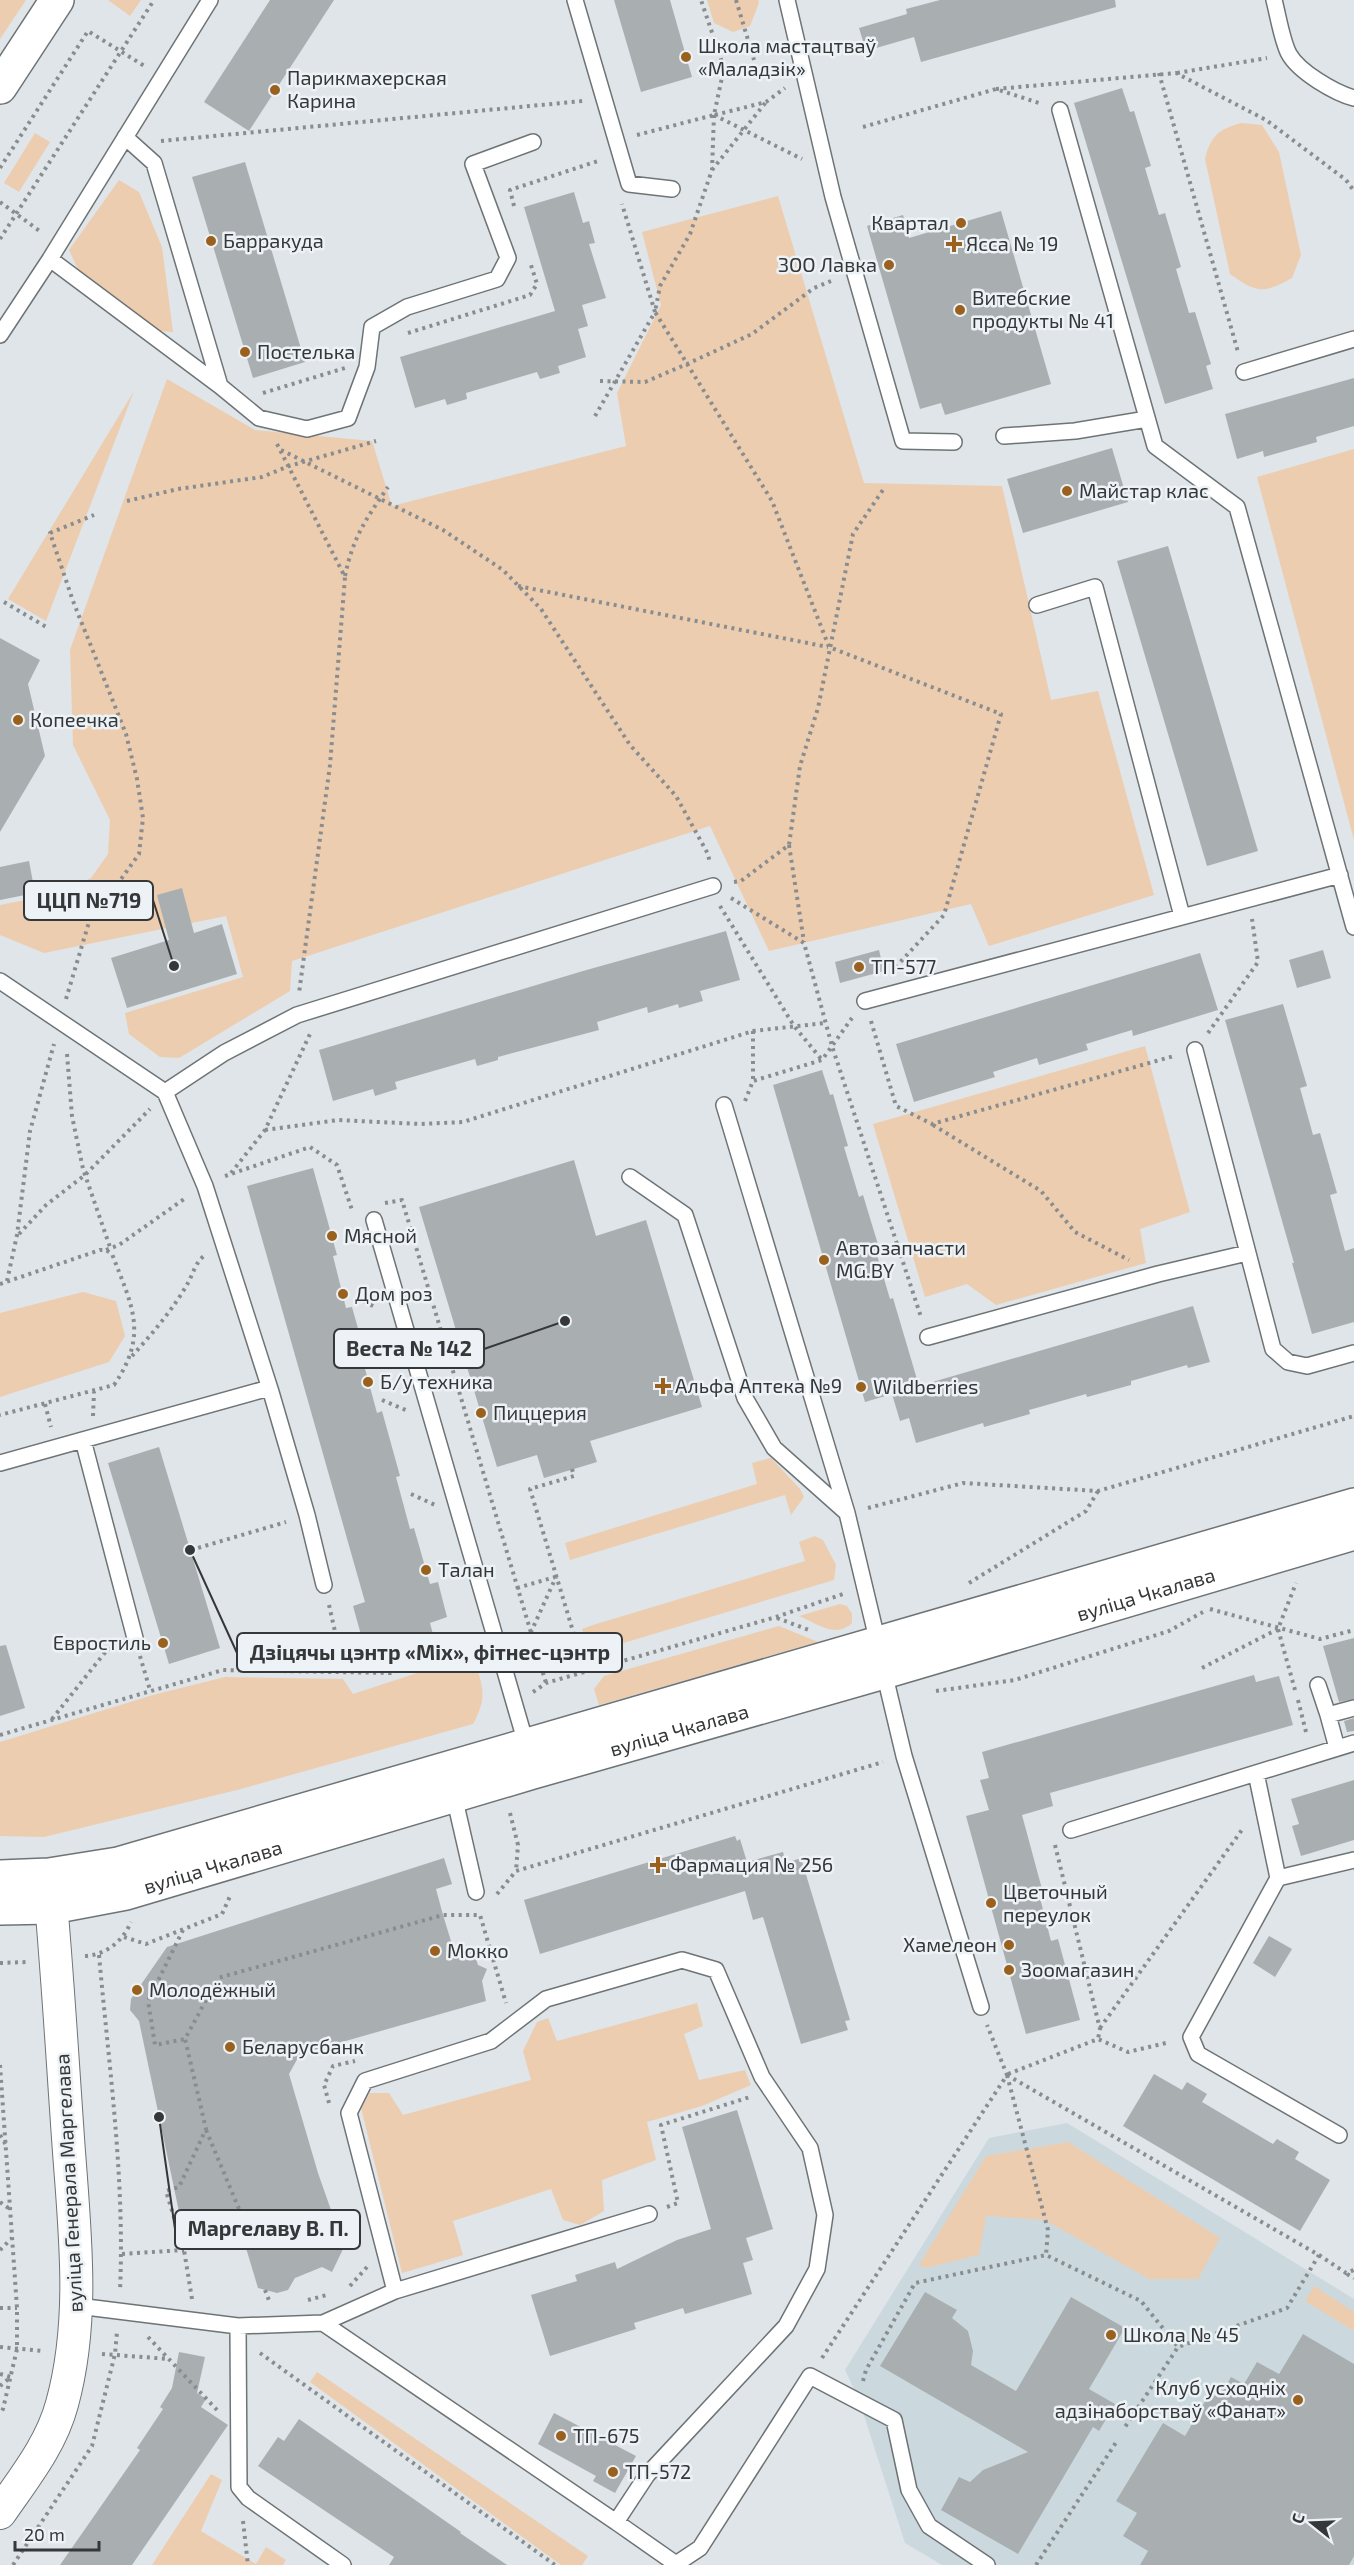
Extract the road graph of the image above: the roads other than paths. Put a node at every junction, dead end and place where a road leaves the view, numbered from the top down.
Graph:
1 (57, 0) edge
2 (210, 0) edge
3 (575, 0) edge
4 (787, 0) edge
5 (1274, 0) edge
6 (0, 87) edge
7 (1354, 98) edge
8 (1060, 110) road end
9 (126, 137) junction
10 (533, 142) dead end
11 (672, 189) dead end
12 (50, 259) junction
13 (0, 335) edge
14 (1354, 339) edge
15 (1244, 372) road end
16 (220, 386) junction
17 (1147, 419) junction
18 (1004, 436) dead end
19 (954, 442) dead end
20 (1036, 605) dead end
21 (1340, 875) junction
22 (713, 886) road end
23 (1182, 916) junction
24 (1354, 927) edge
25 (0, 981) edge
26 (865, 1001) road end
27 (1195, 1050) road end
28 (160, 1098) junction
29 (724, 1105) dead end
30 (630, 1177) dead end
31 (374, 1220) dead end
32 (1247, 1253) junction
33 (927, 1337) road end
34 (1354, 1353) edge
35 (269, 1388) junction
36 (83, 1440) junction
37 (0, 1463) edge
38 (1354, 1505) edge
39 (848, 1513) junction
40 (1354, 1533) edge
41 (324, 1585) road end
42 (135, 1638) road end
43 (881, 1658) junction
44 (1318, 1685) dead end
45 (1354, 1708) edge
46 (1328, 1715) junction
47 (1354, 1743) edge
48 (1337, 1748) junction
49 (530, 1759) junction
50 (1256, 1773) junction
51 (454, 1798) junction
52 (1071, 1830) dead end
53 (1354, 1860) edge
54 (49, 1875) junction
55 (0, 1877) edge
56 (1278, 1878) junction
57 (476, 1892) dead end
58 (52, 1907) junction
59 (0, 1908) edge
60 (981, 2007) road end
61 (1339, 2135) dead end
62 (649, 2214) road end
63 (395, 2291) junction
64 (78, 2306) junction
65 (323, 2323) junction
66 (238, 2326) junction
67 (0, 2513) edge
68 (616, 2522) junction
69 (344, 2565) edge
70 (676, 2565) edge
71 (987, 2565) edge

1 - 6 main road
2 - 9 lane
3 - 11 lane
4 - 19 lane
5 - 7 lane
8 - 17 lane
9 - 12 lane
9 - 16 lane
10 - 16 lane
12 - 13 lane
12 - 16 lane
14 - 15 lane
17 - 18 lane
17 - 21 lane
20 - 23 lane
21 - 23 lane
21 - 24 lane
22 - 28 lane
23 - 26 lane
25 - 28 lane
27 - 32 lane
28 - 35 lane
29 - 39 lane
30 - 39 lane
31 - 49 lane
32 - 33 lane
32 - 34 lane
35 - 36 lane
35 - 41 lane
36 - 37 lane
36 - 42 lane
38 - 43 main road, вуліца Чкалава
39 - 43 lane
40 - 43 main road, вуліца Чкалава
43 - 49 main road, вуліца Чкалава
43 - 60 lane
44 - 46 lane
45 - 46 lane
46 - 48 lane
47 - 48 lane
48 - 50 lane
49 - 51 main road, вуліца Чкалава
50 - 52 lane
50 - 56 lane
51 - 54 main road, вуліца Чкалава
51 - 57 lane
51 - 58 main road, вуліца Чкалава
53 - 56 lane
54 - 55 main road, вуліца Чкалава
54 - 58 street, вуліца Генерала Маргелава
56 - 61 lane
58 - 59 main road, вуліца Чкалава
58 - 64 street, вуліца Генерала Маргелава
62 - 63 lane
63 - 65 lane
63 - 68 lane
64 - 66 lane
64 - 67 street, вуліца Генерала Маргелава
65 - 66 lane
65 - 68 lane
66 - 69 lane
68 - 70 lane
70 - 71 lane

